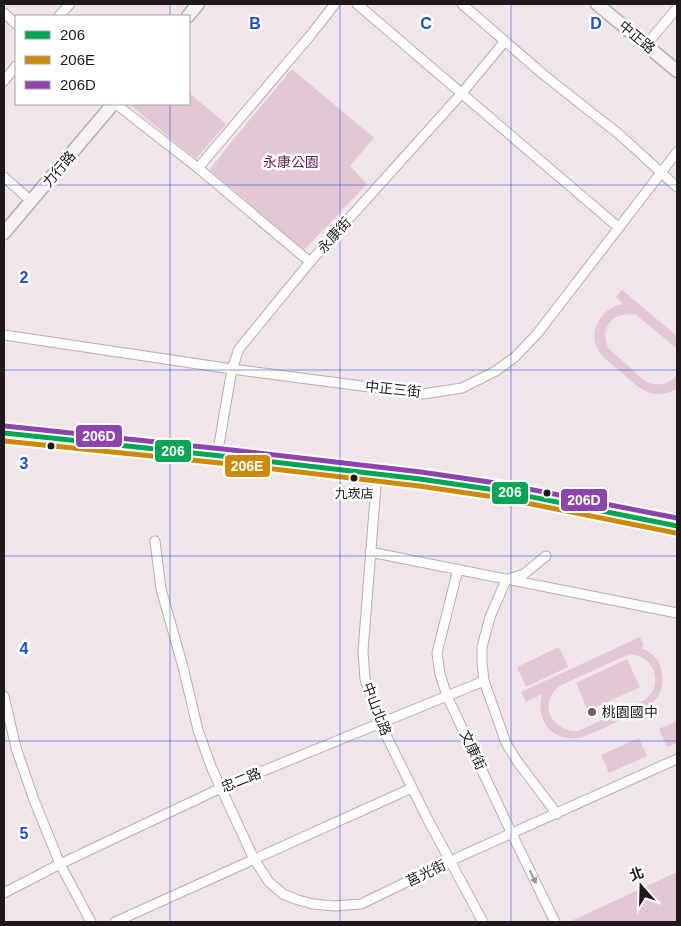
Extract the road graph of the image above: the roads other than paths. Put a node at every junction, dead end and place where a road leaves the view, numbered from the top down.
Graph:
1 (70, 4) edge
2 (198, 4) edge
3 (335, 4) edge
4 (357, 4) edge
5 (462, 4) edge
6 (597, 4) edge
7 (677, 8) edge
8 (4, 13) edge
9 (60, 15) edge
10 (189, 15) edge
11 (15, 23) edge
12 (505, 41) junction
13 (646, 45) junction
14 (15, 67) edge
15 (677, 71) edge
16 (4, 81) edge
17 (462, 93) junction
18 (113, 105) edge
19 (115, 105) edge
20 (677, 152) edge
21 (198, 168) junction
22 (661, 173) junction
23 (4, 177) edge
24 (677, 187) edge
25 (31, 201) junction
26 (618, 227) junction
27 (4, 233) edge
28 (310, 262) junction
29 (4, 335) edge
30 (232, 369) junction
31 (4, 433) edge
32 (217, 456) junction
33 (377, 473) junction
34 (677, 526) edge
35 (155, 541) dead end
36 (370, 552) junction
37 (546, 556) dead end
38 (458, 569) junction
39 (506, 580) junction
40 (677, 614) edge
41 (484, 681) junction
42 (4, 696) edge
43 (448, 696) junction
44 (380, 723) junction
45 (677, 759) edge
46 (221, 788) junction
47 (412, 788) junction
48 (557, 814) junction
49 (512, 834) junction
50 (254, 859) junction
51 (450, 861) junction
52 (60, 864) junction
53 (4, 893) edge
54 (91, 922) edge
55 (115, 922) edge
56 (483, 922) edge
57 (554, 922) edge

1 - 9 street
2 - 10 main road
3 - 21 street
4 - 17 street
5 - 12 street
6 - 13 main road, 中正路
7 - 13 street
8 - 11 street
12 - 17 street, 永康街
12 - 22 street
13 - 15 main road, 中正路
14 - 16 street
17 - 26 street
17 - 28 street, 永康街
18 - 25 main road, 力行路
19 - 21 street
20 - 22 street, 中正三街
21 - 28 street
22 - 24 street
22 - 26 street, 中正三街
23 - 25 street
25 - 27 main road, 力行路
26 - 30 street, 中正三街
28 - 30 street, 永康街
29 - 30 street, 中正三街
30 - 32 street, 永康街
31 - 32 main road
32 - 33 main road
33 - 34 main road
33 - 36 street, 中山北路
35 - 46 street, 莒光街
36 - 38 street
36 - 44 street, 中山北路
37 - 39 street
38 - 39 street
38 - 43 street, 文康街
39 - 40 street
39 - 41 street
41 - 43 street, 忠二路
41 - 48 street
42 - 52 street
43 - 44 street, 忠二路
43 - 49 street, 文康街
44 - 46 street, 忠二路
44 - 47 street, 中山北路
45 - 48 street, 莒光街
46 - 50 street, 莒光街
46 - 52 street, 忠二路
47 - 50 street
47 - 51 street, 中山北路
48 - 49 street, 莒光街
49 - 51 street, 莒光街
49 -> 57 street, 文康街
50 - 51 street, 莒光街
50 - 55 street
51 - 56 street, 中山北路
52 - 53 street, 忠二路
52 - 54 street

